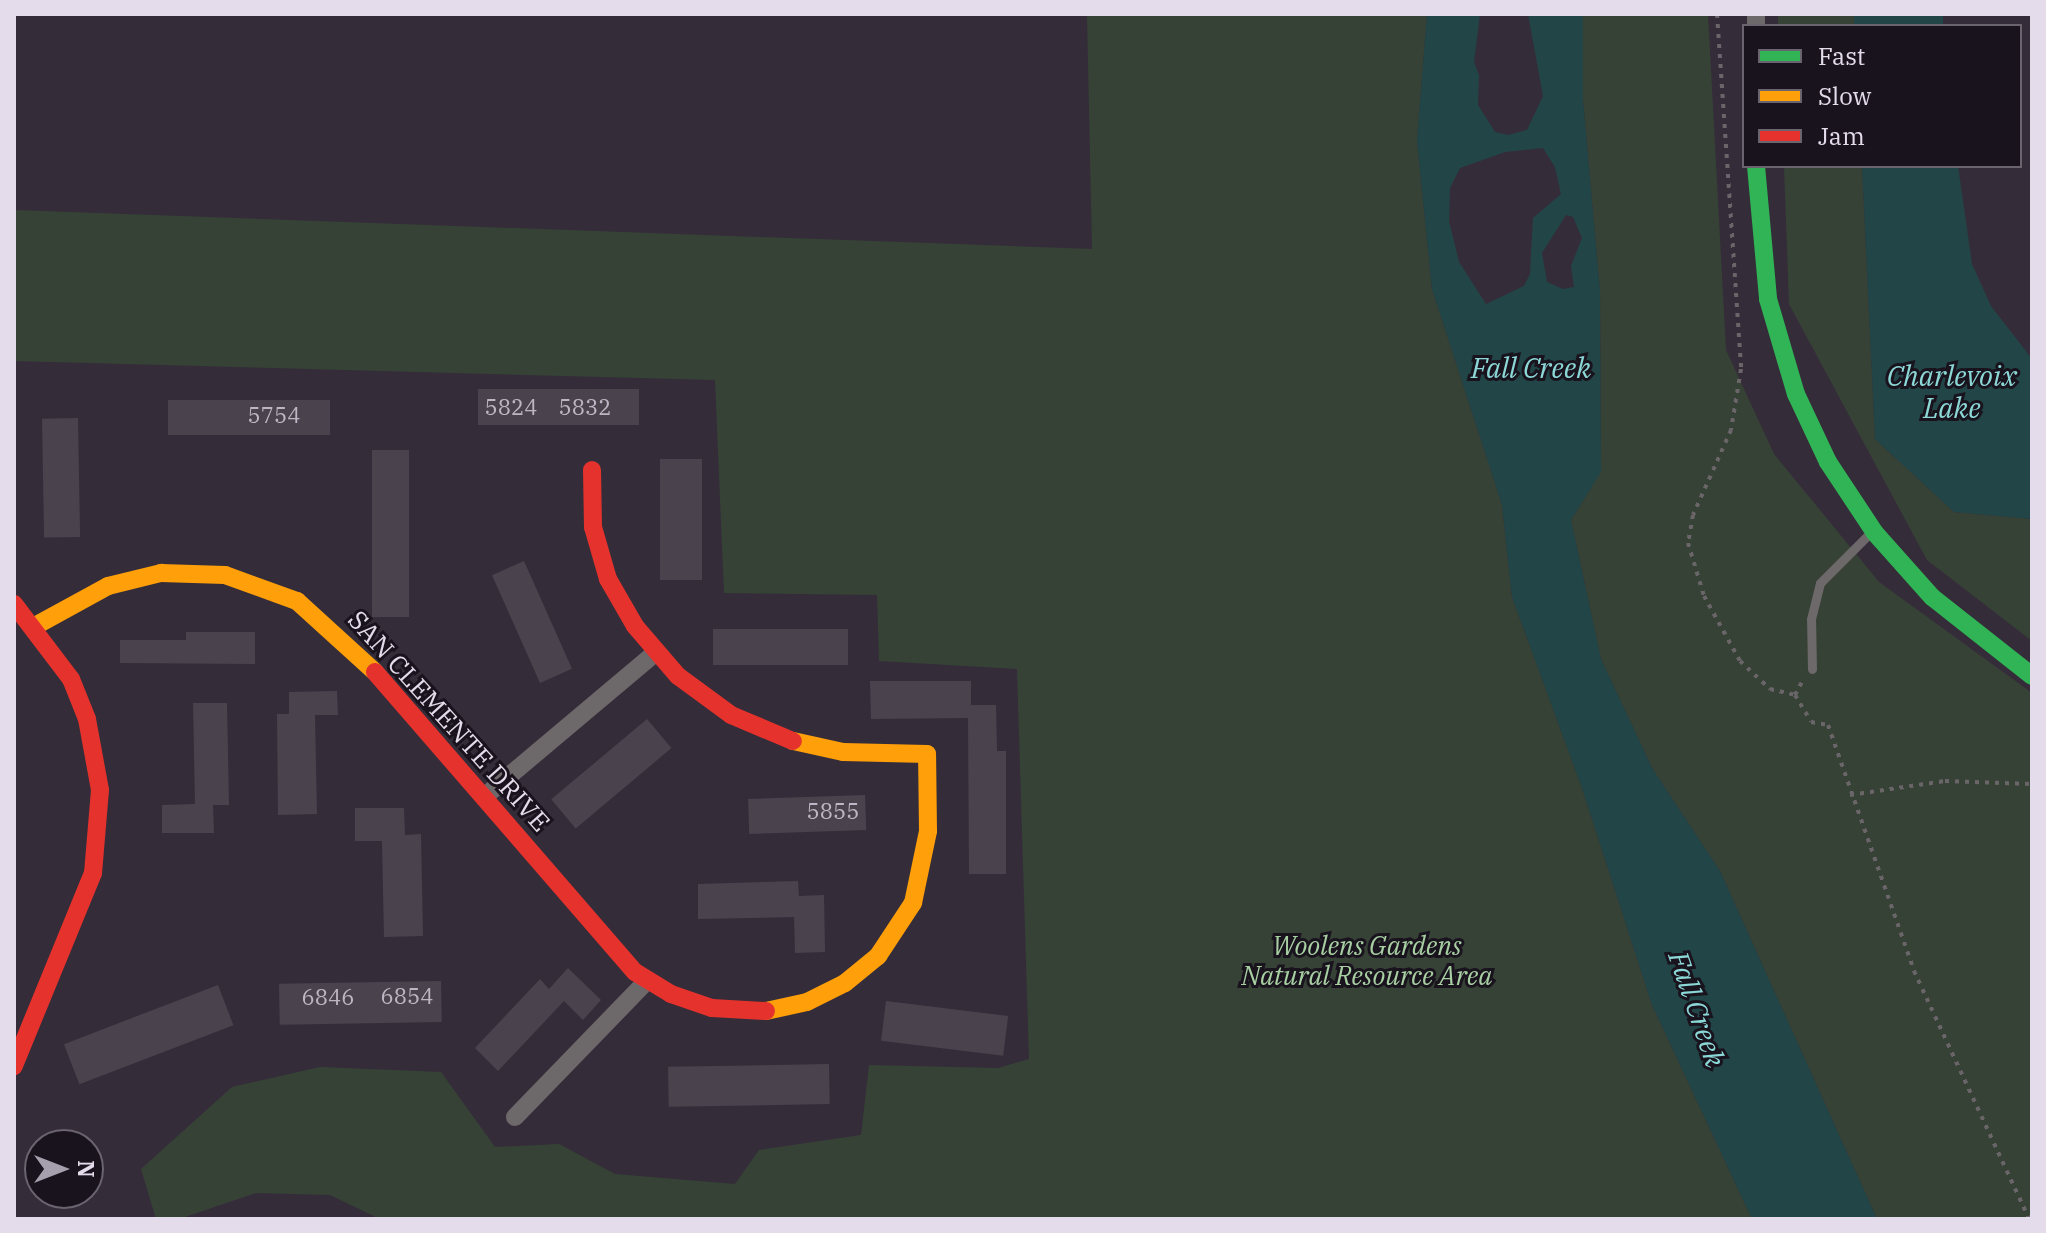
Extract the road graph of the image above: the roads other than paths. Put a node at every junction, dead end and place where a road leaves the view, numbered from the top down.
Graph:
1 (1756, 168) edge
2 (592, 470) dead end
3 (1874, 530) junction
4 (14, 604) edge
5 (35, 626) junction
6 (656, 652) junction
7 (1812, 669) dead end
8 (2032, 676) edge
9 (484, 797) junction
10 (647, 981) junction
11 (14, 1066) edge
12 (515, 1117) dead end

1 - 3 street
2 - 6 street
3 - 7 lane
3 - 8 street
4 - 5 street
5 - 9 street, SAN CLEMENTE DRIVE
5 - 11 street
6 - 9 street
6 - 10 street, SAN CLEMENTE DRIVE
9 - 10 street, SAN CLEMENTE DRIVE
10 - 12 street

